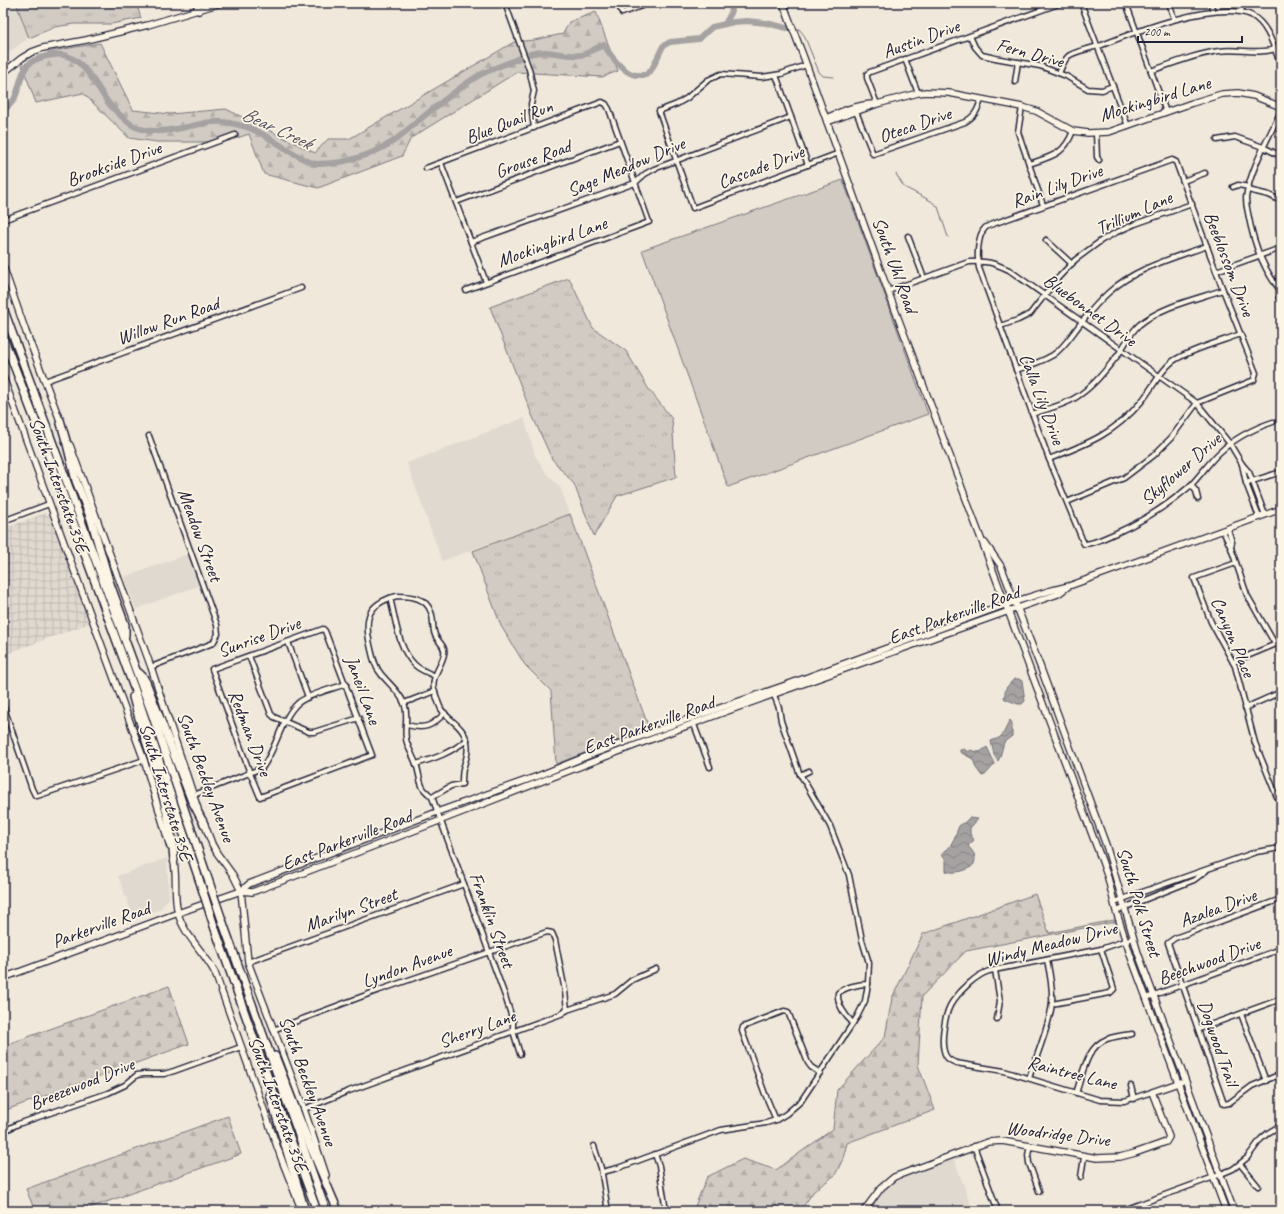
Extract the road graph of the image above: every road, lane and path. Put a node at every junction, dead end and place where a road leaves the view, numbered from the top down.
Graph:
1 (196, 3) edge
2 (221, 3) edge
3 (505, 3) edge
4 (618, 3) edge
5 (650, 3) edge
6 (783, 3) edge
7 (1060, 3) edge
8 (1082, 3) edge
9 (1126, 3) edge
10 (1169, 3) edge
11 (1211, 3) edge
12 (1245, 3) edge
13 (206, 5) edge
14 (1212, 9) junction
15 (199, 10) junction
16 (1241, 10) junction
17 (1174, 18) junction
18 (1137, 31) junction
19 (970, 36) junction
20 (1098, 46) junction
21 (1274, 49) junction
22 (905, 59) junction
23 (1018, 62) junction
24 (806, 65) junction
25 (1281, 66) edge
26 (1151, 71) junction
27 (1059, 73) junction
28 (3, 74) edge
29 (776, 75) junction
30 (1014, 82) dead end
31 (1113, 86) junction
32 (918, 93) junction
33 (981, 100) junction
34 (877, 104) junction
35 (1022, 107) junction
36 (1281, 107) edge
37 (855, 109) junction
38 (1281, 110) edge
39 (1166, 112) junction
40 (791, 117) junction
41 (826, 120) junction
42 (1128, 126) junction
43 (534, 128) junction
44 (1073, 131) junction
45 (1096, 133) junction
46 (235, 135) dead end
47 (1217, 140) dead end
48 (620, 141) junction
49 (1263, 147) junction
50 (839, 153) junction
51 (1281, 156) edge
52 (676, 160) junction
53 (1099, 160) dead end
54 (1172, 160) joint
55 (441, 163) junction
56 (1029, 164) junction
57 (808, 165) junction
58 (426, 168) dead end
59 (1205, 173) dead end
60 (1183, 181) junction
61 (635, 183) junction
62 (1233, 187) dead end
63 (1248, 189) junction
64 (1281, 201) edge
65 (456, 202) junction
66 (1192, 204) junction
67 (1043, 206) junction
68 (3, 220) edge
69 (908, 236) dead end
70 (1046, 240) dead end
71 (471, 242) junction
72 (1207, 246) junction
73 (1281, 248) edge
74 (1261, 255) junction
75 (978, 262) junction
76 (1072, 264) junction
77 (3, 266) edge
78 (1216, 271) junction
79 (924, 278) junction
80 (486, 282) junction
81 (301, 288) dead end
82 (466, 290) dead end
83 (1223, 290) junction
84 (888, 291) junction
85 (1281, 291) edge
86 (1045, 295) junction
87 (3, 308) edge
88 (1082, 322) junction
89 (1000, 326) junction
90 (1241, 334) junction
91 (3, 337) edge
92 (3, 347) edge
93 (1121, 350) junction
94 (1016, 370) junction
95 (1159, 376) junction
96 (3, 377) edge
97 (45, 382) junction
98 (1197, 404) junction
99 (1032, 414) junction
100 (32, 415) junction
101 (60, 420) junction
102 (1273, 422) dead end
103 (149, 436) dead end
104 (1230, 444) junction
105 (1049, 459) junction
106 (1242, 464) junction
107 (1281, 472) edge
108 (1253, 481) junction
109 (1246, 483) junction
110 (1191, 485) junction
111 (1198, 500) dead end
112 (1067, 502) junction
113 (50, 504) junction
114 (1281, 509) edge
115 (1266, 515) junction
116 (1259, 517) junction
117 (3, 521) edge
118 (1225, 530) junction
119 (981, 538) junction
120 (1084, 544) joint
121 (1236, 563) junction
122 (1069, 586) junction
123 (390, 598) junction
124 (1015, 601) junction
125 (1007, 604) junction
126 (1018, 608) junction
127 (1009, 612) junction
128 (325, 631) joint
129 (124, 639) junction
130 (288, 642) junction
131 (1281, 642) edge
132 (1275, 644) junction
133 (882, 650) junction
134 (249, 656) junction
135 (884, 656) junction
136 (1233, 662) junction
137 (126, 667) junction
138 (151, 667) junction
139 (136, 671) junction
140 (435, 676) junction
141 (814, 678) junction
142 (215, 680) joint
143 (346, 684) junction
144 (435, 691) junction
145 (1281, 692) edge
146 (772, 693) junction
147 (308, 698) junction
148 (404, 703) junction
149 (3, 706) edge
150 (1245, 708) junction
151 (445, 713) junction
152 (359, 718) junction
153 (692, 721) junction
154 (284, 722) junction
155 (407, 725) junction
156 (467, 740) junction
157 (607, 749) junction
158 (609, 756) junction
159 (144, 760) junction
160 (416, 764) junction
161 (710, 767) dead end
162 (809, 771) dead end
163 (250, 773) junction
164 (800, 775) junction
165 (194, 794) junction
166 (260, 797) joint
167 (432, 797) junction
168 (1277, 797) dead end
169 (437, 812) junction
170 (421, 818) junction
171 (440, 820) junction
172 (204, 824) junction
173 (400, 836) junction
174 (357, 843) junction
175 (1281, 848) edge
176 (361, 852) junction
177 (174, 860) junction
178 (1211, 868) junction
179 (265, 878) junction
180 (464, 884) junction
181 (269, 886) junction
182 (1146, 891) junction
183 (241, 892) junction
184 (1148, 898) junction
185 (1122, 899) junction
186 (1281, 899) edge
187 (210, 902) joint
188 (1114, 902) junction
189 (1125, 908) junction
190 (1116, 911) junction
191 (178, 913) junction
192 (1133, 938) junction
193 (1126, 941) junction
194 (1169, 946) joint
195 (1100, 949) junction
196 (1281, 949) edge
197 (489, 951) junction
198 (1048, 960) junction
199 (248, 962) junction
200 (656, 969) dead end
201 (994, 970) junction
202 (3, 978) edge
203 (868, 984) junction
204 (1183, 985) junction
205 (1154, 995) junction
206 (249, 998) junction
207 (1146, 998) junction
208 (1281, 999) edge
209 (1052, 1004) junction
210 (567, 1010) junction
211 (1241, 1014) junction
212 (996, 1019) dead end
213 (853, 1023) junction
214 (1199, 1029) junction
215 (273, 1030) junction
216 (513, 1031) junction
217 (1132, 1034) dead end
218 (241, 1047) junction
219 (520, 1054) dead end
220 (260, 1056) junction
221 (950, 1061) joint
222 (820, 1073) junction
223 (1281, 1074) edge
224 (1029, 1078) junction
225 (1185, 1080) junction
226 (1266, 1081) junction
227 (1177, 1083) junction
228 (1131, 1086) dead end
229 (1152, 1092) junction
230 (1076, 1093) junction
231 (1134, 1099) junction
232 (304, 1110) junction
233 (776, 1120) junction
234 (1281, 1125) edge
235 (4, 1131) dead end
236 (594, 1146) dead end
237 (974, 1146) junction
238 (1030, 1146) junction
239 (655, 1154) junction
240 (1084, 1157) junction
241 (1240, 1164) junction
242 (602, 1172) junction
243 (1220, 1175) junction
244 (1081, 1177) dead end
245 (1214, 1177) junction
246 (1258, 1186) dead end
247 (1039, 1191) dead end
248 (302, 1211) edge
249 (305, 1211) edge
250 (316, 1211) edge
251 (326, 1211) edge
252 (339, 1211) edge
253 (608, 1211) edge
254 (666, 1211) edge
255 (864, 1211) edge
256 (998, 1211) edge
257 (1121, 1211) edge
258 (1226, 1211) edge
259 (1234, 1211) edge

1 - 15 main road
2 - 13 main road
3 - 43 street
4 - 5 street
6 - 24 main road, South Uhl Road
7 - 19 street, Austin Drive
8 - 20 street
9 - 18 street
10 - 17 street
11 - 14 street
12 - 16 street
13 - 15 main road
14 - 16 street
14 - 17 street
15 - 28 main road
16 - 21 street
17 - 18 street
18 - 20 street
18 - 26 street
19 - 22 street, Austin Drive
19 - 23 street, Fern Drive
20 - 27 street
20 - 31 street
21 - 25 street
21 - 26 street
22 - 32 street
22 - 34 street, Austin Drive
23 - 27 street, Fern Drive
23 - 30 street
24 - 29 street
24 - 41 main road, South Uhl Road
26 - 39 street
27 - 31 street, Fern Drive
29 - 40 street
29 - 52 street
31 - 42 street
32 - 33 main road, Mockingbird Lane
32 - 34 main road, Mockingbird Lane
33 - 35 main road, Mockingbird Lane
33 - 37 street, Oteca Drive
34 - 37 main road, Mockingbird Lane
35 - 44 main road, Mockingbird Lane
35 - 56 street
36 - 39 main road, Mockingbird Lane
37 - 41 main road, Mockingbird Lane
38 - 49 street
39 - 42 main road, Mockingbird Lane
40 - 52 street, Sage Meadow Drive
40 - 57 street
41 - 50 main road, South Uhl Road
42 - 45 main road, Mockingbird Lane
43 - 48 street, Blue Quail Run
43 - 55 street, Blue Quail Run
44 - 45 main road, Mockingbird Lane
44 - 56 street
45 - 53 street
46 - 68 street, Brookside Drive
47 - 49 street
48 - 61 street
48 - 65 street, Grouse Road
49 - 51 street
49 - 63 street
50 - 57 street, Cascade Drive
50 - 84 main road, South Uhl Road
52 - 57 street, Cascade Drive
52 - 61 street, Sage Meadow Drive
54 - 60 street, Beeblossom Drive
54 - 67 street, Rain Lily Drive
55 - 58 street, Blue Quail Run
55 - 65 street
56 - 67 street
59 - 60 street
60 - 66 street, Beeblossom Drive
61 - 71 street, Sage Meadow Drive
61 - 80 street, Mockingbird Lane
62 - 63 street
63 - 64 street
63 - 74 street
65 - 71 street
66 - 72 street, Beeblossom Drive
66 - 76 street, Trillium Lane
67 - 75 street, Rain Lily Drive
69 - 79 street
70 - 76 street
71 - 80 street
72 - 78 street, Beeblossom Drive
72 - 88 street
73 - 74 street
74 - 78 street
74 - 85 street
75 - 79 street, Bluebonnet Drive
75 - 86 street, Bluebonnet Drive
75 - 89 street, Calla Lily Drive
76 - 86 street, Trillium Lane
77 - 97 main road, South Beckley Avenue
78 - 83 street, Beeblossom Drive
79 - 84 street, Bluebonnet Drive
80 - 82 street, Mockingbird Lane
81 - 97 street, Willow Run Road
83 - 90 street, Beeblossom Drive
83 - 93 street
84 - 119 main road, South Uhl Road
86 - 88 street, Bluebonnet Drive
86 - 89 street, Trillium Lane
87 - 129 highway
88 - 93 street, Bluebonnet Drive
88 - 94 street
89 - 94 street, Calla Lily Drive
90 - 95 street
90 - 98 street, Beeblossom Drive
91 - 100 highway
92 - 100 highway
93 - 95 street, Bluebonnet Drive
93 - 99 street
94 - 99 street, Calla Lily Drive
95 - 98 street, Bluebonnet Drive
95 - 105 street
96 - 113 main road, South Interstate 35E
97 - 101 main road, South Beckley Avenue
98 - 104 street, Bluebonnet Drive
98 - 112 street
99 - 105 street, Calla Lily Drive
100 - 137 highway
101 - 129 highway
101 - 138 main road, South Beckley Avenue
102 - 104 street, Skyflower Drive
103 - 138 street, Meadow Street
104 - 106 street, Bluebonnet Drive
104 - 110 street, Skyflower Drive
105 - 112 street, Calla Lily Drive
106 - 108 street, Bluebonnet Drive
106 - 109 street, Bluebonnet Drive
107 - 108 street
108 - 109 street
108 - 115 street, Bluebonnet Drive
109 - 116 street, Bluebonnet Drive
110 - 111 street
110 - 120 street, Skyflower Drive
112 - 120 street, Calla Lily Drive
113 - 117 street
113 - 159 main road, South Interstate 35E
114 - 115 main road, East Parkerville Road
115 - 116 main road, East Parkerville Road
116 - 118 main road, East Parkerville Road
118 - 121 street
118 - 122 main road, East Parkerville Road
119 - 124 main road, South Uhl Road
119 - 125 main road, South Uhl Road
121 - 132 street
121 - 136 street, Canyon Place
122 - 124 main road, East Parkerville Road
122 - 126 main road, East Parkerville Road
123 - 140 street
123 - 140 street
123 - 148 street
124 - 125 main road, East Parkerville Road
124 - 126 main road, South Polk Street
125 - 127 main road, South Polk Street
125 - 133 main road, East Parkerville Road
126 - 127 main road, East Parkerville Road
126 - 185 main road, South Polk Street
127 - 135 main road, East Parkerville Road
127 - 188 main road, South Polk Street
128 - 130 street, Sunrise Drive
128 - 143 street, Janeil Lane
129 - 139 highway
130 - 134 street, Sunrise Drive
130 - 147 street
131 - 132 street
132 - 136 street
133 - 135 main road
133 - 141 main road, East Parkerville Road
134 - 142 street, Sunrise Drive
134 - 154 street
135 - 141 main road, East Parkerville Road
136 - 150 street, Canyon Place
137 - 177 highway
137 - 220 highway, bridge
138 - 165 main road, South Beckley Avenue
139 - 172 highway
139 - 206 highway, bridge
140 - 144 street
141 - 146 main road, East Parkerville Road
142 - 163 street, Redman Drive
143 - 147 street
143 - 152 street, Janeil Lane
144 - 148 street
144 - 151 street
145 - 150 street
146 - 153 main road, East Parkerville Road
146 - 164 street
147 - 154 street
148 - 155 street, Franklin Street
149 - 159 street
150 - 168 street, Canyon Place
151 - 155 street
151 - 156 street
152 - 154 street
152 - 166 street, Janeil Lane
153 - 157 main road, East Parkerville Road
153 - 158 main road, East Parkerville Road
153 - 161 street
154 - 163 street
155 - 160 street, Franklin Street
156 - 160 street
156 - 167 street
157 - 158 main road
157 - 169 main road, East Parkerville Road
158 - 171 main road, East Parkerville Road
159 - 177 main road, South Interstate 35E
160 - 167 street, Franklin Street
162 - 164 street
163 - 165 street
163 - 166 street, Redman Drive
164 - 203 street
165 - 172 main road, South Beckley Avenue
167 - 169 street, Franklin Street
169 - 170 main road, East Parkerville Road
169 - 171 street, Franklin Street
170 - 173 main road
170 - 174 main road, East Parkerville Road
171 - 173 main road, East Parkerville Road
171 - 180 street, Franklin Street
172 - 183 main road, South Beckley Avenue
173 - 176 main road, East Parkerville Road
174 - 176 main road
174 - 179 main road, East Parkerville Road
175 - 178 street
176 - 181 main road, East Parkerville Road
177 - 191 main road, South Interstate 35E
178 - 182 street
178 - 184 street
179 - 181 main road
179 - 183 main road, East Parkerville Road
180 - 197 street, Franklin Street
180 - 199 street, Marilyn Street
181 - 183 main road, East Parkerville Road
182 - 184 street
182 - 185 street
183 - 187 main road, East Parkerville Road
183 - 199 main road, South Beckley Avenue
184 - 189 street
185 - 188 street
185 - 189 main road, South Polk Street
186 - 194 street, Azalea Drive
187 - 191 main road, Parkerville Road
188 - 190 main road, South Polk Street
189 - 190 street
189 - 192 main road, South Polk Street
190 - 193 main road, South Polk Street
191 - 202 main road, Parkerville Road
191 - 218 main road, South Interstate 35E
192 - 193 street, Windy Meadow Drive
192 - 205 main road, South Polk Street
193 - 195 street, Windy Meadow Drive
193 - 207 main road, South Polk Street
194 - 204 street, Dogwood Trail
195 - 198 street, Windy Meadow Drive
195 - 209 street
196 - 204 street, Beechwood Drive
197 - 210 street, Lyndon Avenue
197 - 215 street, Lyndon Avenue
197 - 216 street, Franklin Street
198 - 201 street, Windy Meadow Drive
198 - 209 street
199 - 215 main road, South Beckley Avenue
200 - 210 street, Sherry Lane
201 - 212 street
201 - 221 street, Windy Meadow Drive
203 - 213 street
203 - 213 street
204 - 205 street, Beechwood Drive
204 - 214 street, Dogwood Trail
205 - 207 street, Beechwood Drive
205 - 225 main road, South Polk Street
206 - 251 highway
206 - 252 highway
207 - 227 main road, South Polk Street
208 - 211 street
209 - 224 street
210 - 216 street, Sherry Lane
211 - 214 street
211 - 226 street
213 - 222 street
214 - 226 street, Dogwood Trail
215 - 232 main road, South Beckley Avenue
216 - 219 street, Franklin Street
216 - 232 street, Sherry Lane
217 - 230 street
218 - 235 street, Breezewood Drive
218 - 248 main road, South Interstate 35E
220 - 249 highway
220 - 250 highway
221 - 224 street, Raintree Lane
222 - 233 street
222 - 233 street
223 - 226 street
224 - 230 street, Raintree Lane
225 - 227 main road, Raintree Lane
225 - 243 main road, South Polk Street
227 - 229 main road, Raintree Lane
227 - 245 main road, South Polk Street
228 - 231 street
229 - 231 street, Raintree Lane
229 - 240 main road, Woodridge Drive
230 - 231 street, Raintree Lane
232 - 252 main road, South Beckley Avenue
233 - 239 street
234 - 241 street
236 - 242 street
237 - 238 main road, Woodridge Drive
237 - 255 main road, Woodridge Drive
237 - 256 street
238 - 240 main road, Woodridge Drive
238 - 247 street
239 - 242 street
239 - 254 street
240 - 244 street
241 - 243 street
241 - 246 street
242 - 253 street
243 - 245 street
243 - 259 main road, South Polk Street
245 - 257 street
245 - 258 main road, South Polk Street

